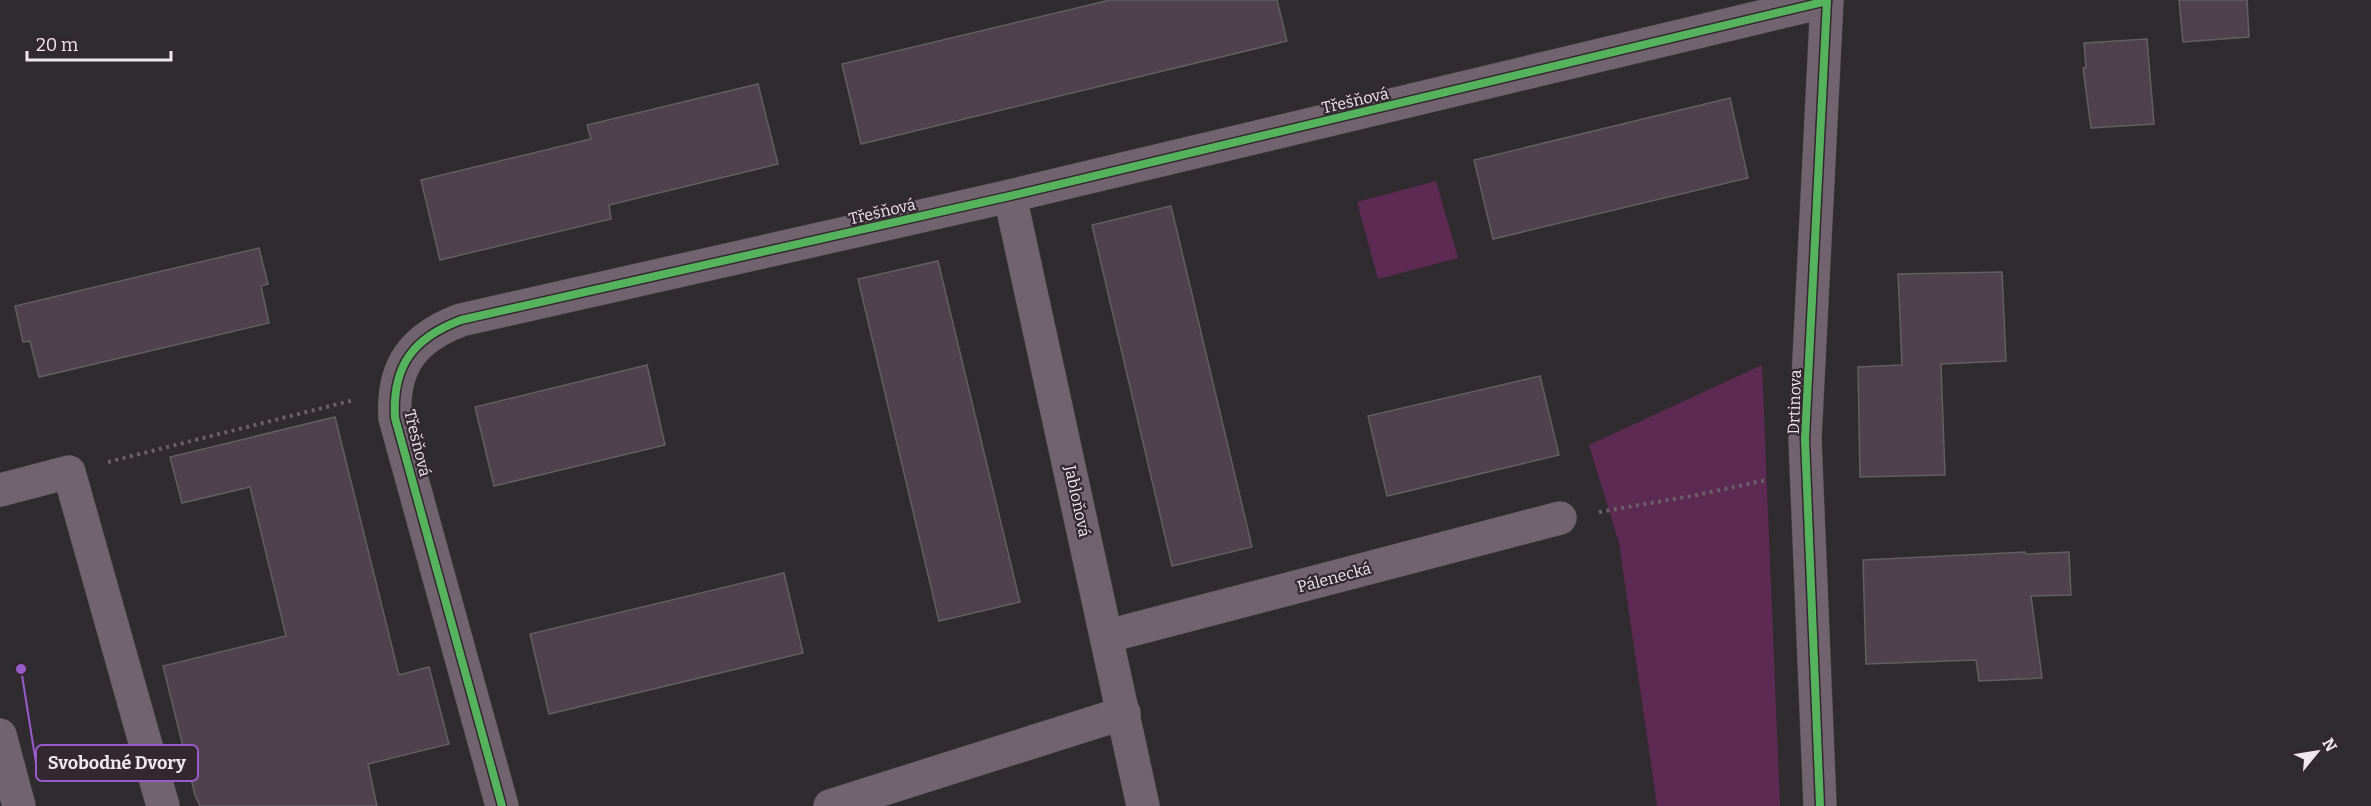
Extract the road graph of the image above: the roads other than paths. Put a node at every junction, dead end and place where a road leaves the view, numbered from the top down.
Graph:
1 (1827, 1) edge
2 (1010, 196) junction
3 (0, 489) edge
4 (1560, 518) road end
5 (1108, 636) junction
6 (1124, 713) junction
7 (0, 735) edge
8 (19, 806) edge
9 (163, 806) edge
10 (502, 806) edge
11 (830, 806) edge
12 (1143, 806) edge
13 (1820, 806) edge

1 - 2 street, Třešňová
1 - 13 street, Drtinova
2 - 5 street, Jabloňová
2 - 10 street, Třešňová
3 - 9 street
4 - 5 street, Pálenecká
5 - 6 street, Jabloňová
6 - 11 street
6 - 12 street, Jabloňová
7 - 8 street

